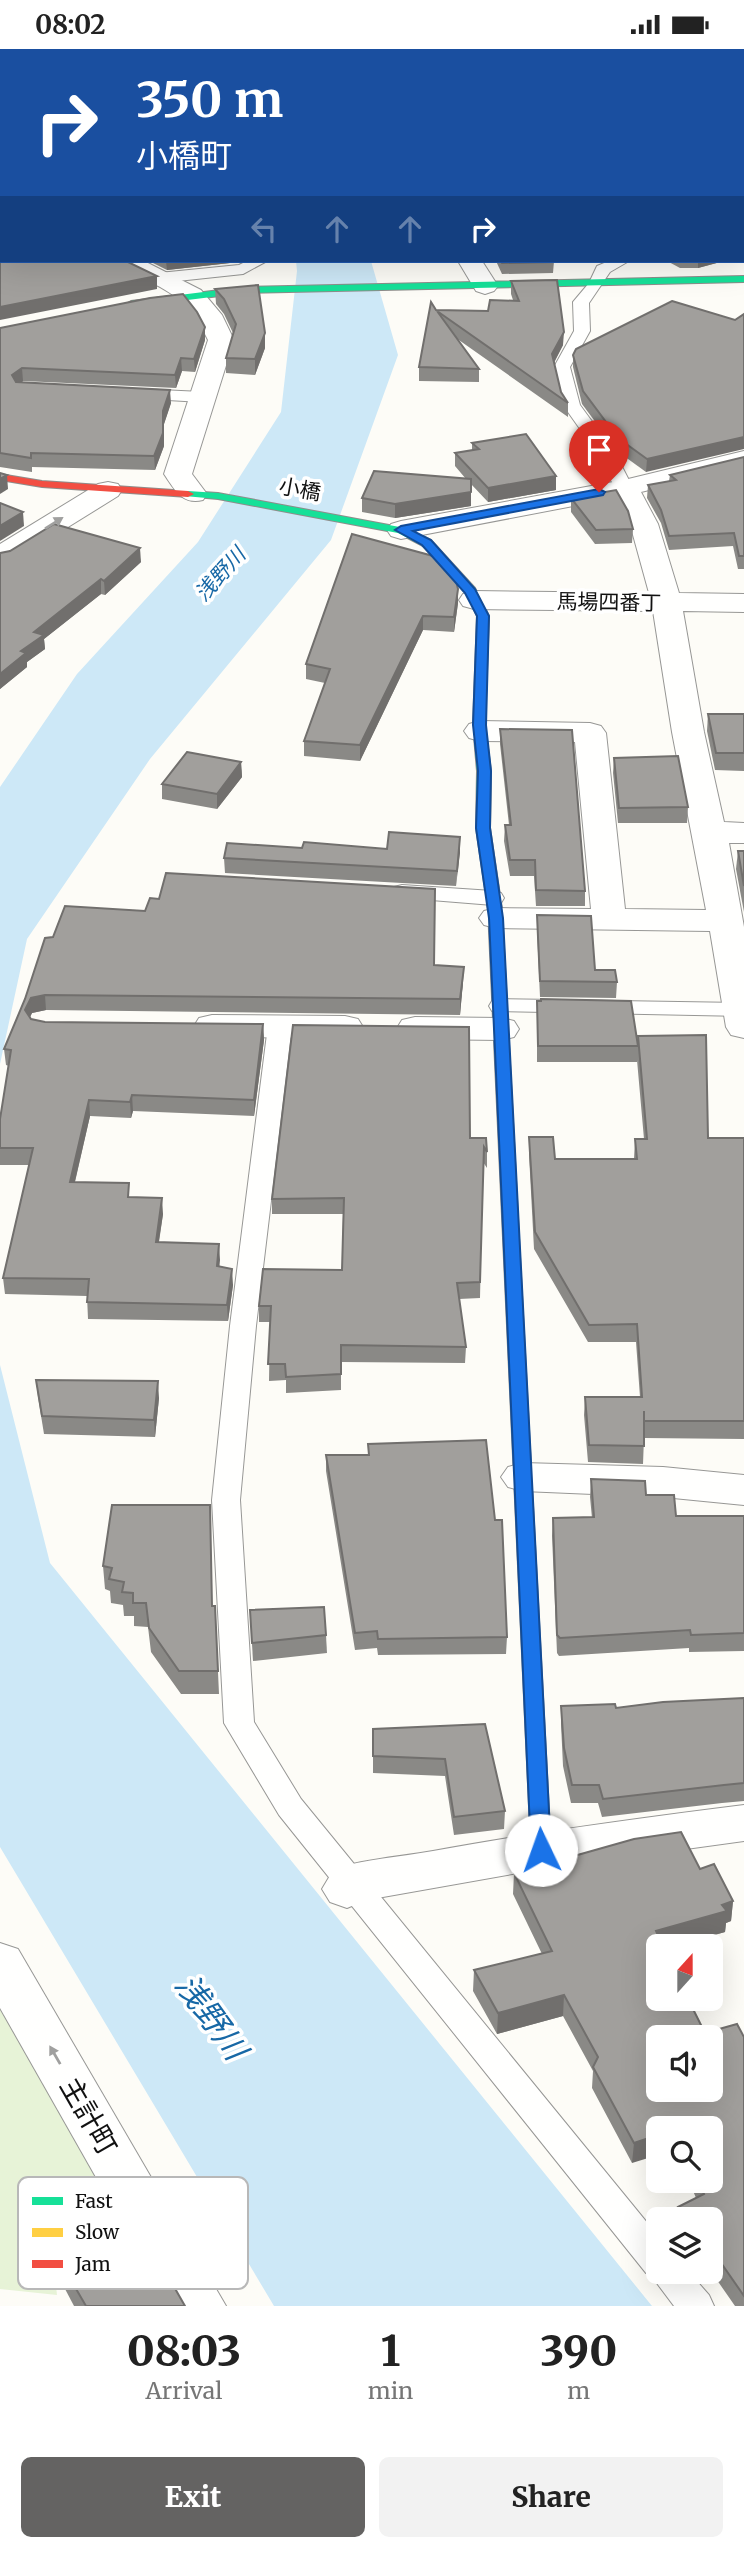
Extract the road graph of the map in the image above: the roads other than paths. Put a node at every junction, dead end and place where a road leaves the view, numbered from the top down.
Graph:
1 (130, 263) edge
2 (255, 263) edge
3 (471, 263) edge
4 (616, 263) edge
5 (159, 278) junction
6 (744, 279) edge
7 (596, 284) junction
8 (485, 286) junction
9 (192, 295) junction
10 (109, 308) edge
11 (119, 393) edge
12 (202, 397) junction
13 (744, 459) edge
14 (0, 477) edge
15 (624, 488) junction
16 (107, 490) junction
17 (206, 495) junction
18 (388, 526) junction
19 (0, 557) edge
20 (474, 600) junction
21 (667, 603) junction
22 (744, 603) edge
23 (480, 731) junction
24 (727, 832) edge
25 (386, 891) edge
26 (495, 908) junction
27 (609, 919) junction
28 (726, 921) junction
29 (501, 1018) junction
30 (743, 1018) edge
31 (184, 1025) edge
32 (280, 1027) junction
33 (523, 1477) junction
34 (744, 1490) edge
35 (744, 1823) edge
36 (541, 1850) junction
37 (349, 1886) junction
38 (0, 1963) edge
39 (124, 2177) edge
40 (646, 2247) edge
41 (677, 2284) edge
42 (188, 2289) edge
43 (198, 2306) edge
44 (696, 2306) edge

1 - 5 street
2 - 5 lane
3 - 8 street
4 - 7 lane
5 - 9 street
6 - 7 street
7 - 8 street
7 - 15 lane
8 - 9 street
9 - 10 street
9 - 12 street
11 - 12 lane
12 - 17 street
13 - 15 street
14 - 16 street, 小橋
15 - 18 street
15 - 21 street
16 - 17 street, 小橋
19 -> 16 street
17 - 18 street, 小橋
18 - 20 street
20 - 21 street, 馬場四番丁
20 - 23 street
21 - 22 street, 馬場四番丁
21 - 24 street
23 - 26 street
23 - 27 street
24 - 28 street
25 - 26 lane
26 - 27 street
26 - 29 street
27 - 28 street
28 - 30 street
29 - 30 lane
29 - 32 street
29 - 33 street
31 - 32 street
32 - 37 lane
33 - 34 street
33 - 36 street
35 - 36 street
36 - 37 street
37 - 40 lane
39 -> 38 street, 主計町
41 - 44 lane
43 -> 42 street, 主計町

